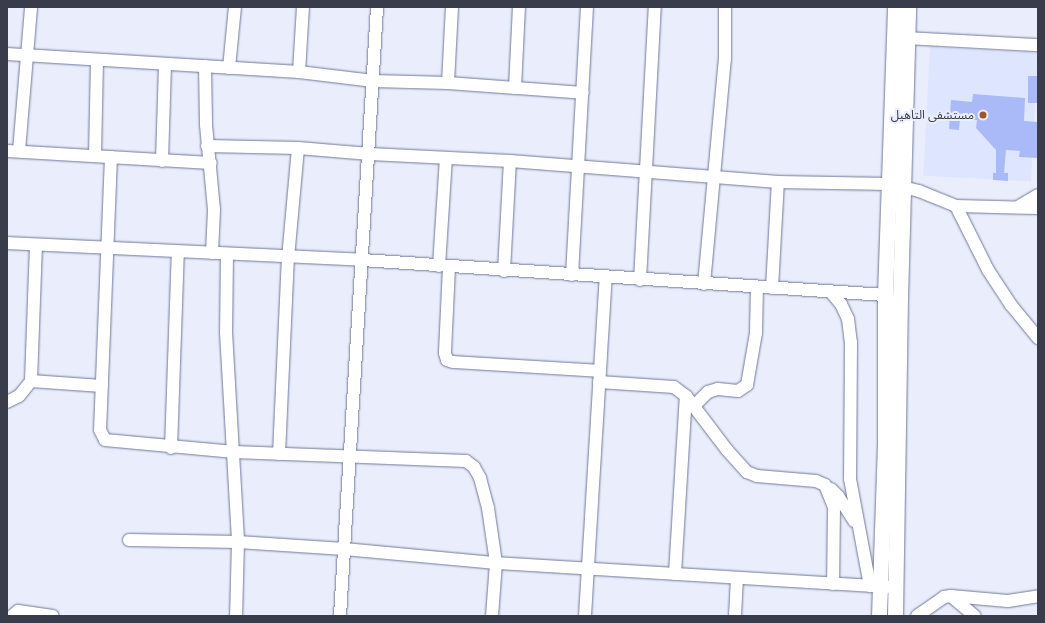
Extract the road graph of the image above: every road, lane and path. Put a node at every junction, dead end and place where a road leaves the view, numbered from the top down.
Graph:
1 (31, 7) edge
2 (235, 7) edge
3 (303, 7) edge
4 (377, 7) edge
5 (452, 7) edge
6 (519, 7) edge
7 (587, 7) edge
8 (655, 7) edge
9 (725, 7) edge
10 (895, 7) edge
11 (908, 7) edge
12 (907, 38) junction
13 (1038, 45) edge
14 (7, 54) edge
15 (26, 56) junction
16 (97, 60) junction
17 (164, 64) junction
18 (205, 66) junction
19 (229, 68) junction
20 (299, 72) junction
21 (373, 81) junction
22 (448, 83) junction
23 (515, 88) junction
24 (583, 93) junction
25 (207, 146) junction
26 (298, 148) junction
27 (13, 151) edge
28 (370, 154) junction
29 (94, 156) junction
30 (111, 157) junction
31 (446, 158) junction
32 (162, 161) junction
33 (510, 161) junction
34 (211, 163) junction
35 (578, 166) junction
36 (645, 170) junction
37 (714, 176) junction
38 (778, 182) junction
39 (896, 185) junction
40 (1038, 195) edge
41 (956, 206) junction
42 (1018, 207) junction
43 (1038, 208) edge
44 (7, 244) edge
45 (36, 245) junction
46 (107, 249) junction
47 (178, 252) junction
48 (212, 253) junction
49 (227, 254) junction
50 (288, 258) junction
51 (362, 260) junction
52 (444, 267) junction
53 (504, 271) junction
54 (572, 275) junction
55 (606, 277) junction
56 (640, 280) junction
57 (704, 284) junction
58 (757, 288) junction
59 (772, 288) junction
60 (830, 291) junction
61 (885, 295) junction
62 (1038, 338) edge
63 (600, 376) junction
64 (31, 381) junction
65 (102, 386) junction
66 (690, 401) junction
67 (7, 402) edge
68 (171, 448) junction
69 (234, 452) junction
70 (279, 454) junction
71 (348, 455) junction
72 (825, 485) junction
73 (857, 524) junction
74 (129, 540) dead end
75 (238, 542) junction
76 (344, 549) junction
77 (496, 563) junction
78 (587, 568) junction
79 (676, 574) junction
80 (737, 578) junction
81 (832, 584) junction
82 (875, 586) junction
83 (895, 588) junction
84 (951, 596) junction
85 (1038, 596) edge
86 (12, 616) edge
87 (53, 616) edge
88 (236, 616) edge
89 (340, 616) edge
90 (492, 616) edge
91 (585, 616) edge
92 (735, 616) edge
93 (879, 616) edge
94 (895, 616) edge
95 (917, 616) edge
96 (975, 616) edge

1 - 15 street
2 - 19 street
3 - 20 street
4 - 21 street
5 - 22 street
6 - 23 street
7 - 24 street
8 - 36 street
9 - 37 street
10 - 39 main road
11 - 12 main road
12 - 13 street
12 - 39 main road
14 - 15 street
15 - 16 street
15 - 27 street
16 - 17 street
16 - 29 street
17 - 18 street
17 - 32 street
18 - 19 street
18 - 25 street
19 - 20 street
20 - 21 street
21 - 22 street
21 - 28 street
22 - 23 street
23 - 24 street
24 - 35 street
25 - 26 street
25 - 34 street
26 - 28 street
26 - 50 street
27 - 29 street
28 - 31 street
28 - 51 street
29 - 30 street
30 - 32 street
30 - 46 street
31 - 33 street
31 - 52 street
32 - 34 street
33 - 35 street
33 - 53 street
34 - 48 street
35 - 36 street
35 - 54 street
36 - 37 street
36 - 56 street
37 - 38 street
37 - 57 street
38 - 39 street
38 - 59 street
39 - 41 street
39 - 61 main road
39 - 83 main road
40 - 42 street
41 - 42 street
41 - 62 street
42 - 43 street
44 - 45 street
45 - 46 street
45 - 64 street
46 - 47 street
46 - 65 street
47 - 48 street
47 - 68 street
48 - 49 street
49 - 50 street
49 - 69 street
50 - 51 street
50 - 70 street
51 - 52 street
51 - 71 street
52 - 53 street
52 - 63 street
53 - 54 street
54 - 55 street
55 - 56 street
55 - 63 street
56 - 57 street
57 - 58 street
58 - 59 street
58 - 66 street
59 - 60 street
60 - 61 street
60 - 73 street
61 - 82 main road
63 - 66 street
63 - 78 street
64 - 65 street
64 - 67 street
65 - 68 street
66 - 72 street
66 - 79 street
68 - 69 street
69 - 70 street
69 - 75 street
70 - 71 street
71 - 76 street
71 - 77 street
72 - 73 street
72 - 81 street
73 - 82 street
74 - 75 street
75 - 76 street
75 - 88 street
76 - 77 street
76 - 89 street
77 - 78 street
77 - 90 street
78 - 79 street
78 - 91 street
79 - 80 street
80 - 81 street
80 - 92 street
81 - 82 street
82 - 83 street
82 - 93 main road
83 - 94 main road
84 - 85 street
84 - 95 street
84 - 96 street
86 - 87 street

